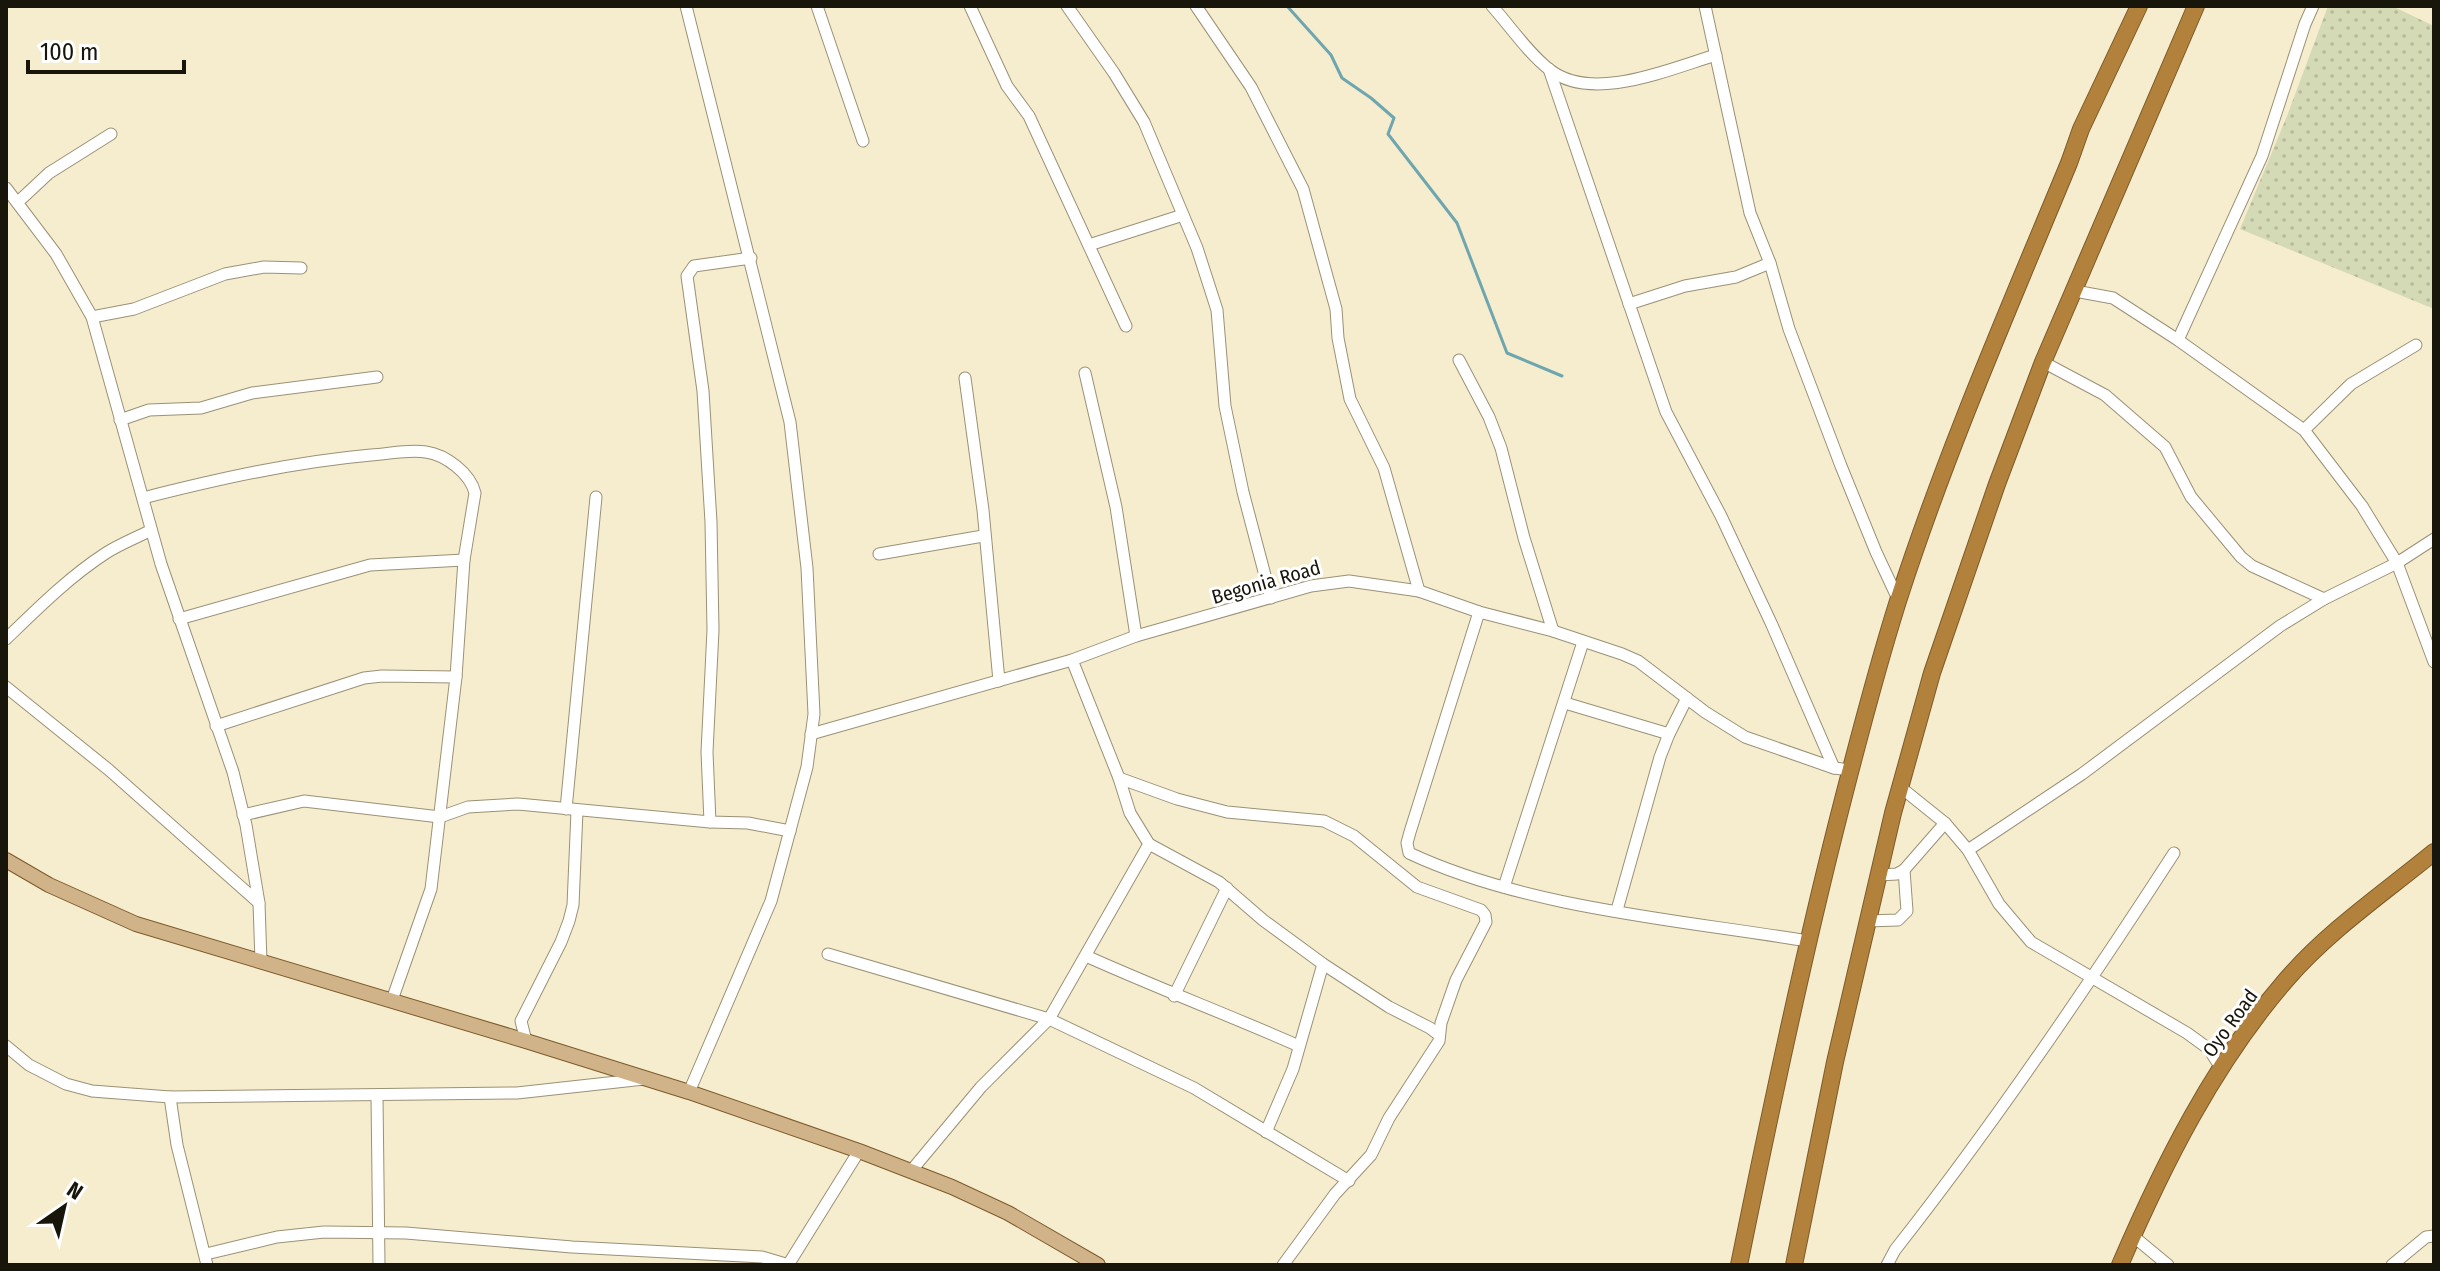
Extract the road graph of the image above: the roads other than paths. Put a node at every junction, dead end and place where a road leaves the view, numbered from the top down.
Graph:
1 (686, 6) edge
2 (817, 6) edge
3 (970, 6) edge
4 (1067, 6) edge
5 (1196, 6) edge
6 (1492, 6) edge
7 (1705, 6) edge
8 (2139, 6) edge
9 (2196, 6) edge
10 (2313, 6) edge
11 (1716, 55) junction
12 (1549, 69) junction
13 (111, 134) dead end
14 (863, 141) dead end
15 (6, 188) edge
16 (18, 202) junction
17 (1183, 215) junction
18 (1089, 245) junction
19 (751, 258) junction
20 (1770, 263) junction
21 (301, 268) dead end
22 (2075, 291) junction
23 (1629, 304) junction
24 (92, 317) junction
25 (1126, 326) dead end
26 (2178, 340) junction
27 (2416, 345) dead end
28 (1459, 360) dead end
29 (2043, 362) junction
30 (1085, 373) dead end
31 (377, 377) dead end
32 (965, 378) dead end
33 (120, 420) junction
34 (2304, 430) junction
35 (596, 497) dead end
36 (143, 498) junction
37 (151, 530) junction
38 (983, 536) junction
39 (2434, 539) edge
40 (879, 554) dead end
41 (464, 560) junction
42 (2397, 563) junction
43 (1419, 591) junction
44 (1271, 598) junction
45 (1898, 599) junction
46 (2324, 599) junction
47 (1479, 612) junction
48 (179, 619) junction
49 (1553, 631) junction
50 (1136, 636) junction
51 (6, 639) edge
52 (1583, 642) junction
53 (1072, 660) junction
54 (2434, 662) edge
55 (456, 677) junction
56 (999, 681) junction
57 (6, 687) edge
58 (1687, 698) junction
59 (1565, 703) junction
60 (216, 726) junction
61 (811, 734) junction
62 (1669, 734) junction
63 (1842, 769) junction
64 (1119, 778) junction
65 (1899, 786) junction
66 (572, 810) junction
67 (243, 815) junction
68 (440, 817) junction
69 (710, 822) junction
70 (1945, 823) junction
71 (790, 831) junction
72 (1149, 844) junction
73 (1968, 850) junction
74 (2434, 852) edge
75 (2174, 853) dead end
76 (6, 860) edge
77 (1904, 870) junction
78 (1879, 875) junction
79 (1504, 887) junction
80 (1227, 888) junction
81 (259, 903) junction
82 (1617, 910) junction
83 (1867, 921) junction
84 (1808, 941) junction
85 (828, 954) dead end
86 (1086, 956) junction
87 (261, 962) junction
88 (1323, 964) junction
89 (2093, 978) junction
90 (1174, 996) junction
91 (392, 1000) junction
92 (1049, 1019) junction
93 (1438, 1034) junction
94 (526, 1041) junction
95 (6, 1046) edge
96 (1299, 1046) junction
97 (2221, 1068) junction
98 (646, 1079) junction
99 (689, 1092) junction
100 (377, 1096) junction
101 (170, 1097) junction
102 (1266, 1132) junction
103 (859, 1151) junction
104 (911, 1171) junction
105 (1349, 1181) junction
106 (379, 1233) junction
107 (2133, 1236) junction
108 (2434, 1236) edge
109 (207, 1260) edge
110 (379, 1265) edge
111 (789, 1265) edge
112 (1098, 1265) edge
113 (1283, 1265) edge
114 (1739, 1265) edge
115 (1794, 1265) edge
116 (1887, 1265) edge
117 (2120, 1265) edge
118 (2168, 1265) edge
119 (2392, 1265) edge

1 - 19 street
2 - 14 street
3 - 18 street
4 - 17 street
5 - 43 street
6 - 12 street
7 - 11 street
8 - 45 highway
9 - 22 highway
10 - 26 street
11 - 12 street
11 - 20 street
12 - 23 street
13 - 16 street
15 - 16 street
16 - 24 street
17 - 18 street
17 - 44 street
18 - 25 street
19 - 61 street
19 - 69 street
20 - 23 street
20 - 45 street
21 - 24 street
22 - 26 street
22 - 29 highway
23 - 63 street
24 - 33 street
26 - 34 street
27 - 34 street
28 - 49 street
29 - 46 street
29 - 65 highway
30 - 50 street
31 - 33 street
32 - 38 street
33 - 36 street
34 - 42 street
35 - 66 street
36 - 37 street
36 - 41 street
37 - 48 street
37 - 51 street
38 - 40 street
38 - 56 street
39 - 42 street
41 - 48 street
41 - 55 street
42 - 46 street
42 - 54 street
43 - 44 street, Begonia Road
43 - 47 street, Begonia Road
44 - 50 street, Begonia Road
45 - 63 highway
46 - 73 street
47 - 49 street, Begonia Road
47 - 79 street
48 - 60 street
49 - 52 street, Begonia Road
50 - 53 street, Begonia Road
52 - 58 street, Begonia Road
52 - 59 street
53 - 56 street, Begonia Road
53 - 64 street
55 - 60 street
55 - 68 street
56 - 61 street, Begonia Road
57 - 81 street
58 - 62 street
58 - 63 street, Begonia Road
59 - 62 street
59 - 79 street
60 - 67 street
61 - 71 street
62 - 82 street
63 - 84 highway
64 - 72 street
64 - 93 street
65 - 70 street
65 - 78 highway
66 - 68 street
66 - 69 street
66 - 94 street
67 - 68 street
67 - 81 street
68 - 91 street
69 - 71 street
70 - 73 street
70 - 77 street
71 - 99 street
72 - 80 street
72 - 86 street
73 - 89 street
74 - 97 highway, Oyo Road
75 - 89 street
76 - 87 main road
77 - 78 street
77 - 83 street
78 - 83 highway
79 - 82 street
80 - 88 street
80 - 90 street
81 - 87 street
82 - 84 street
83 - 115 highway
84 - 114 highway
85 - 92 street
86 - 90 street
86 - 92 street
87 - 91 main road
88 - 93 street
88 - 96 street
89 - 97 street
89 - 116 street
90 - 96 street
91 - 94 main road
92 - 102 street
92 - 104 street
93 - 105 street
94 - 98 main road
95 - 101 street
96 - 102 street
97 - 107 highway, Oyo Road
98 - 99 main road
98 - 100 street
99 - 103 main road
100 - 101 street
100 - 106 street
101 - 109 street
102 - 105 street
103 - 104 main road
103 - 111 street
104 - 112 main road
105 - 113 street
106 - 109 street
106 - 110 street
106 - 111 street
107 - 117 highway, Oyo Road
107 - 118 street
108 - 119 street

